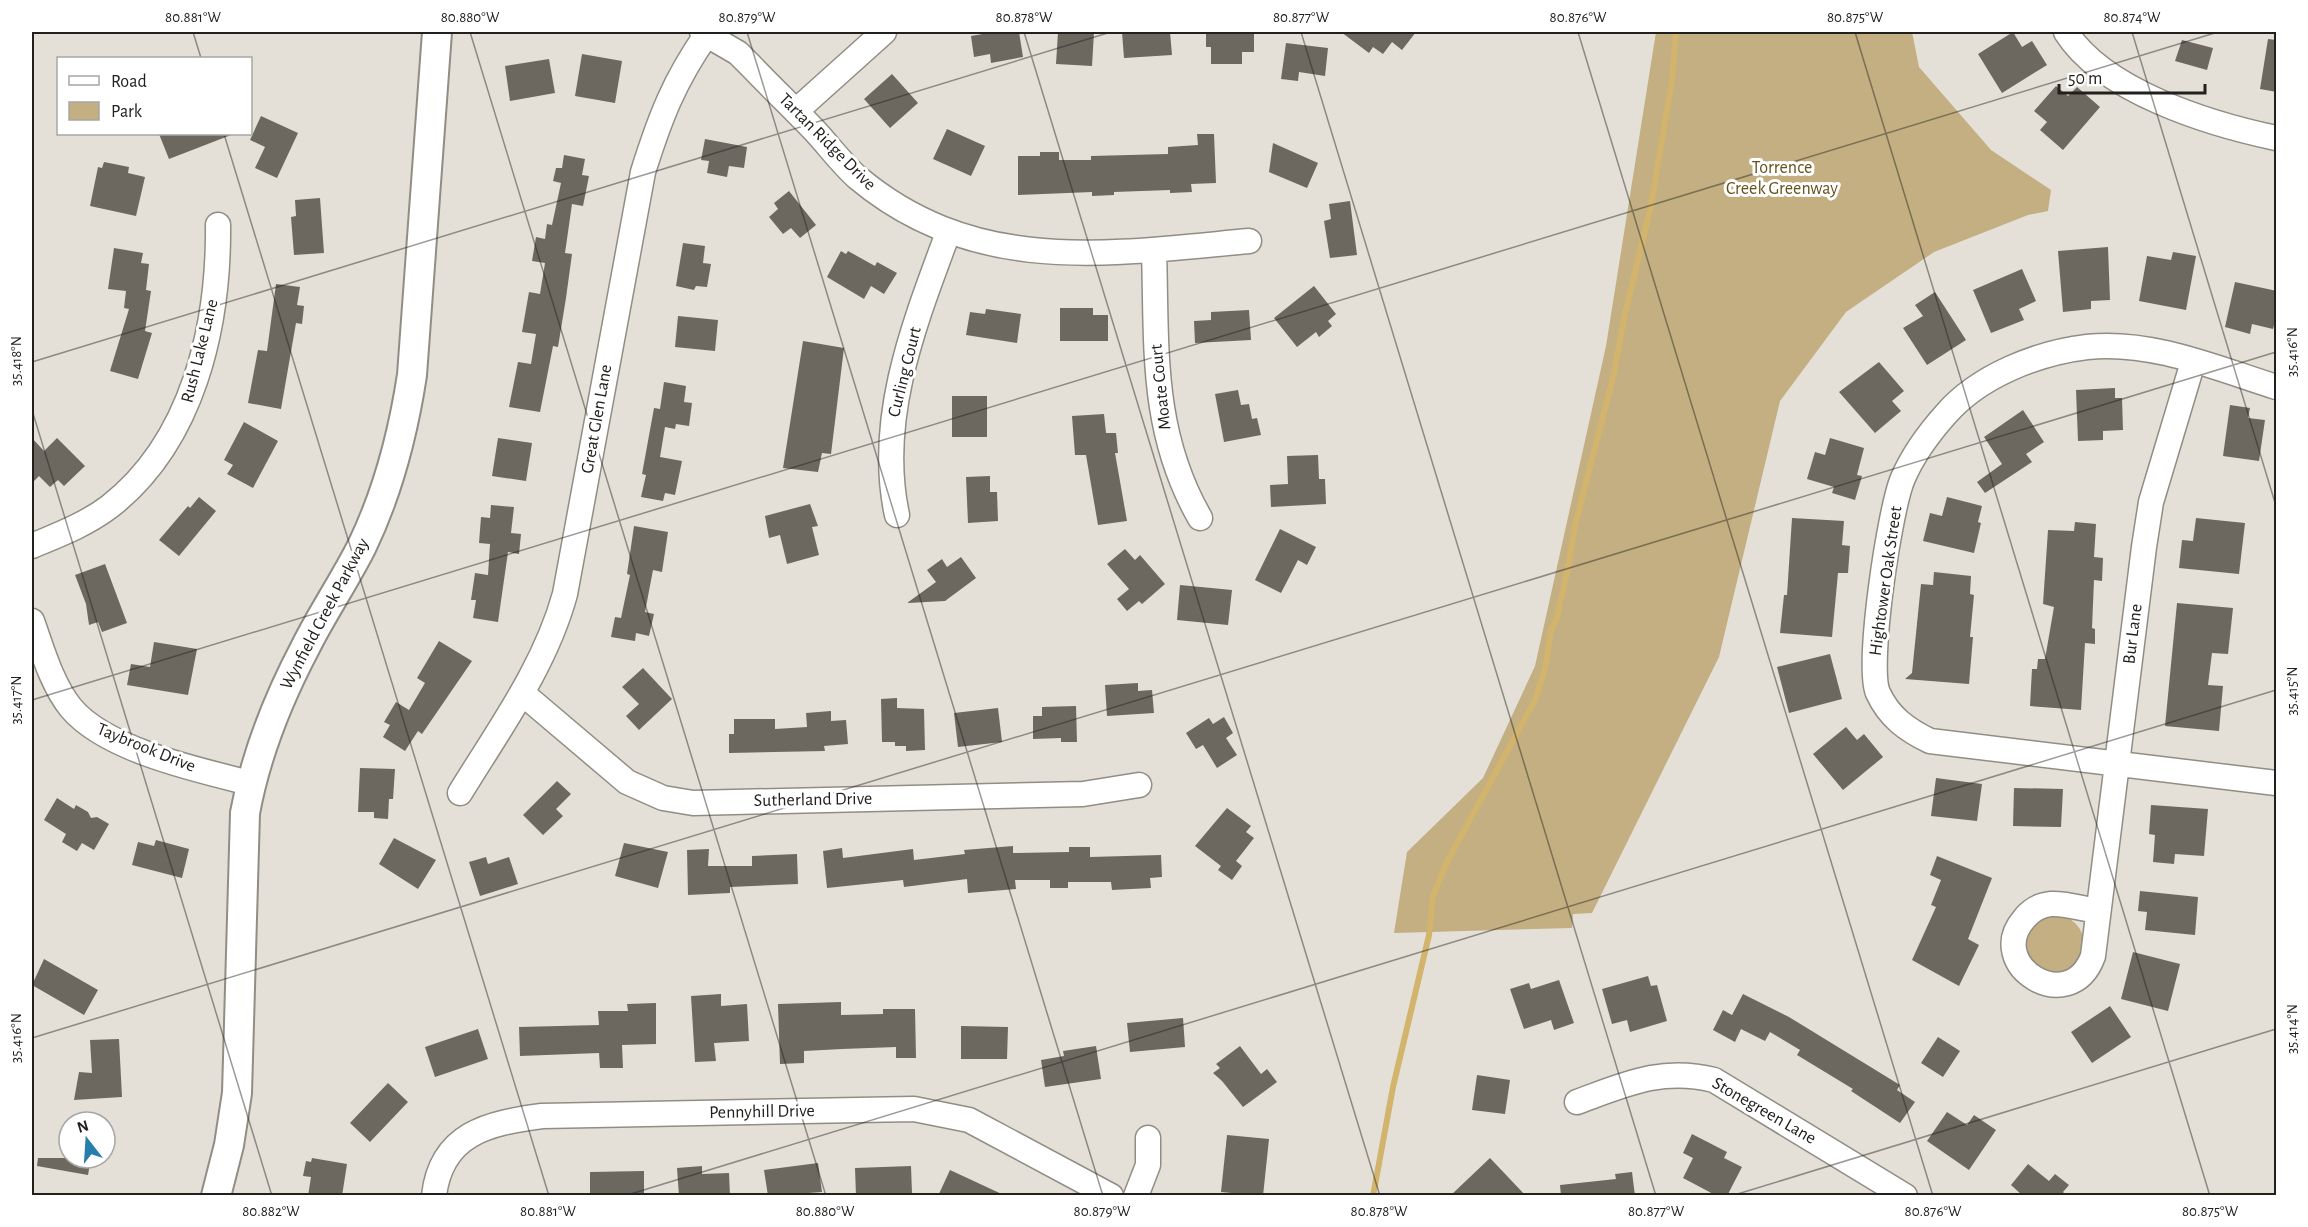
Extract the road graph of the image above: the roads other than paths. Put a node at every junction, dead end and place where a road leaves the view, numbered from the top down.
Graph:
1 (437, 32) edge
2 (884, 32) edge
3 (2066, 32) edge
4 (704, 33) edge
5 (796, 111) junction
6 (2277, 138) edge
7 (218, 225) dead end
8 (948, 233) junction
9 (1249, 241) dead end
10 (1154, 250) junction
11 (2193, 362) junction
12 (2277, 387) edge
13 (897, 515) dead end
14 (1200, 518) dead end
15 (32, 546) edge
16 (32, 621) edge
17 (41, 674) edge
18 (522, 693) junction
19 (2116, 764) junction
20 (250, 783) junction
21 (2277, 783) edge
22 (1139, 785) dead end
23 (460, 793) dead end
24 (2097, 911) dead end
25 (1577, 1102) dead end
26 (1148, 1138) dead end
27 (1896, 1193) edge
28 (216, 1196) edge
29 (434, 1196) edge
30 (1112, 1196) edge
31 (1136, 1196) edge

1 - 20 street, Wynfield Creek Parkway
2 - 5 street
3 - 6 street
4 - 5 street, Tartan Ridge Drive
4 - 18 street, Great Glen Lane
5 - 8 street, Tartan Ridge Drive
7 - 15 street, Rush Lake Lane
8 - 10 street, Tartan Ridge Drive
8 - 13 street, Curling Court
9 - 10 street, Tartan Ridge Drive
10 - 14 street, Moate Court
11 - 12 street, Hightower Oak Street
11 - 19 street, Bur Lane
11 - 19 street, Hightower Oak Street
16 - 17 street, Taybrook Drive
17 - 20 street, Taybrook Drive
18 - 22 street, Sutherland Drive
18 - 23 street, Great Glen Lane
19 - 21 street, Hightower Oak Street
19 - 24 street, Bur Lane
20 - 28 street, Wynfield Creek Parkway
25 - 27 street, Stonegreen Lane
26 - 31 street
29 - 30 street, Pennyhill Drive

